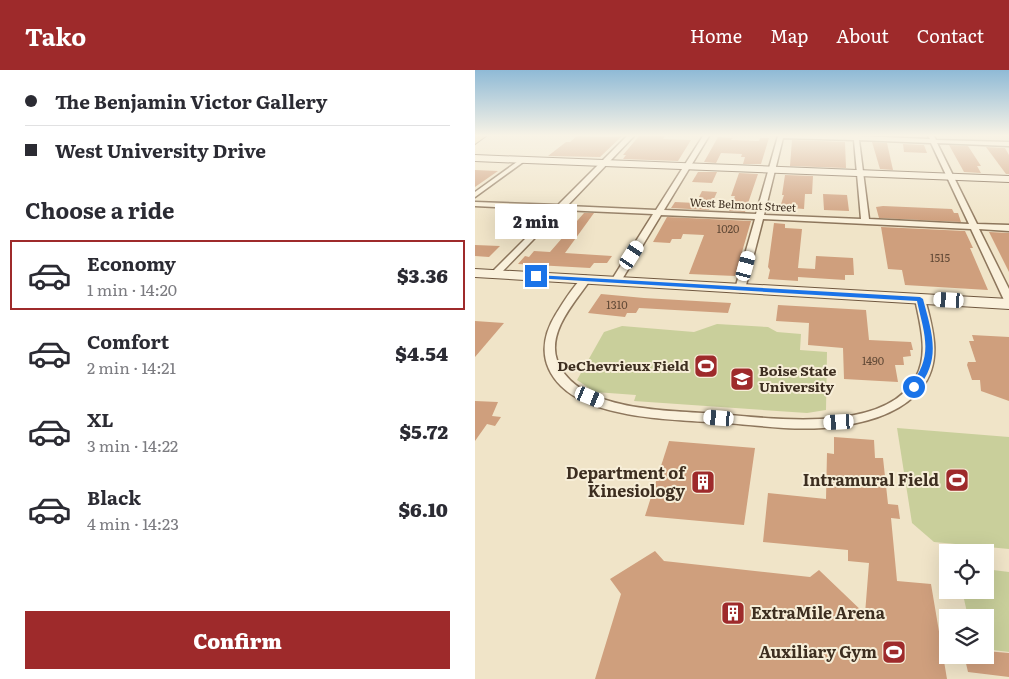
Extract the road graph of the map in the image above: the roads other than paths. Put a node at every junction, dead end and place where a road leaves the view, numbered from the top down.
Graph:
1 (517, 164) edge
2 (603, 164) edge
3 (633, 164) edge
4 (689, 164) edge
5 (773, 164) edge
6 (859, 164) edge
7 (944, 164) edge
8 (687, 167) junction
9 (772, 170) junction
10 (860, 173) junction
11 (950, 177) junction
12 (1009, 179) edge
13 (475, 195) edge
14 (475, 204) edge
15 (559, 208) junction
16 (660, 212) junction
17 (759, 217) junction
18 (865, 222) junction
19 (974, 227) junction
20 (1009, 228) edge
21 (475, 273) edge
22 (495, 274) junction
23 (587, 279) junction
24 (616, 281) junction
25 (740, 288) junction
26 (920, 299) junction
27 (1009, 302) edge

1 - 13 street
2 - 15 street
3 - 8 street
4 - 8 street
5 - 9 street
6 - 10 street
7 - 11 street
8 - 9 street
8 - 16 street
9 - 10 street
9 - 17 street
10 - 11 street
10 - 18 street
11 - 12 street
11 - 19 street
14 - 15 street, West Belmont Street
15 - 16 street, West Belmont Street
15 - 22 street
16 - 17 street, West Belmont Street
16 - 24 street
17 - 18 street, West Belmont Street
17 - 25 street
18 - 19 street, West Belmont Street
19 - 20 street, West Belmont Street
19 - 27 street
21 - 22 street
22 - 23 street
23 - 24 street
23 - 26 street
24 - 25 street
25 - 26 street
26 - 27 street

